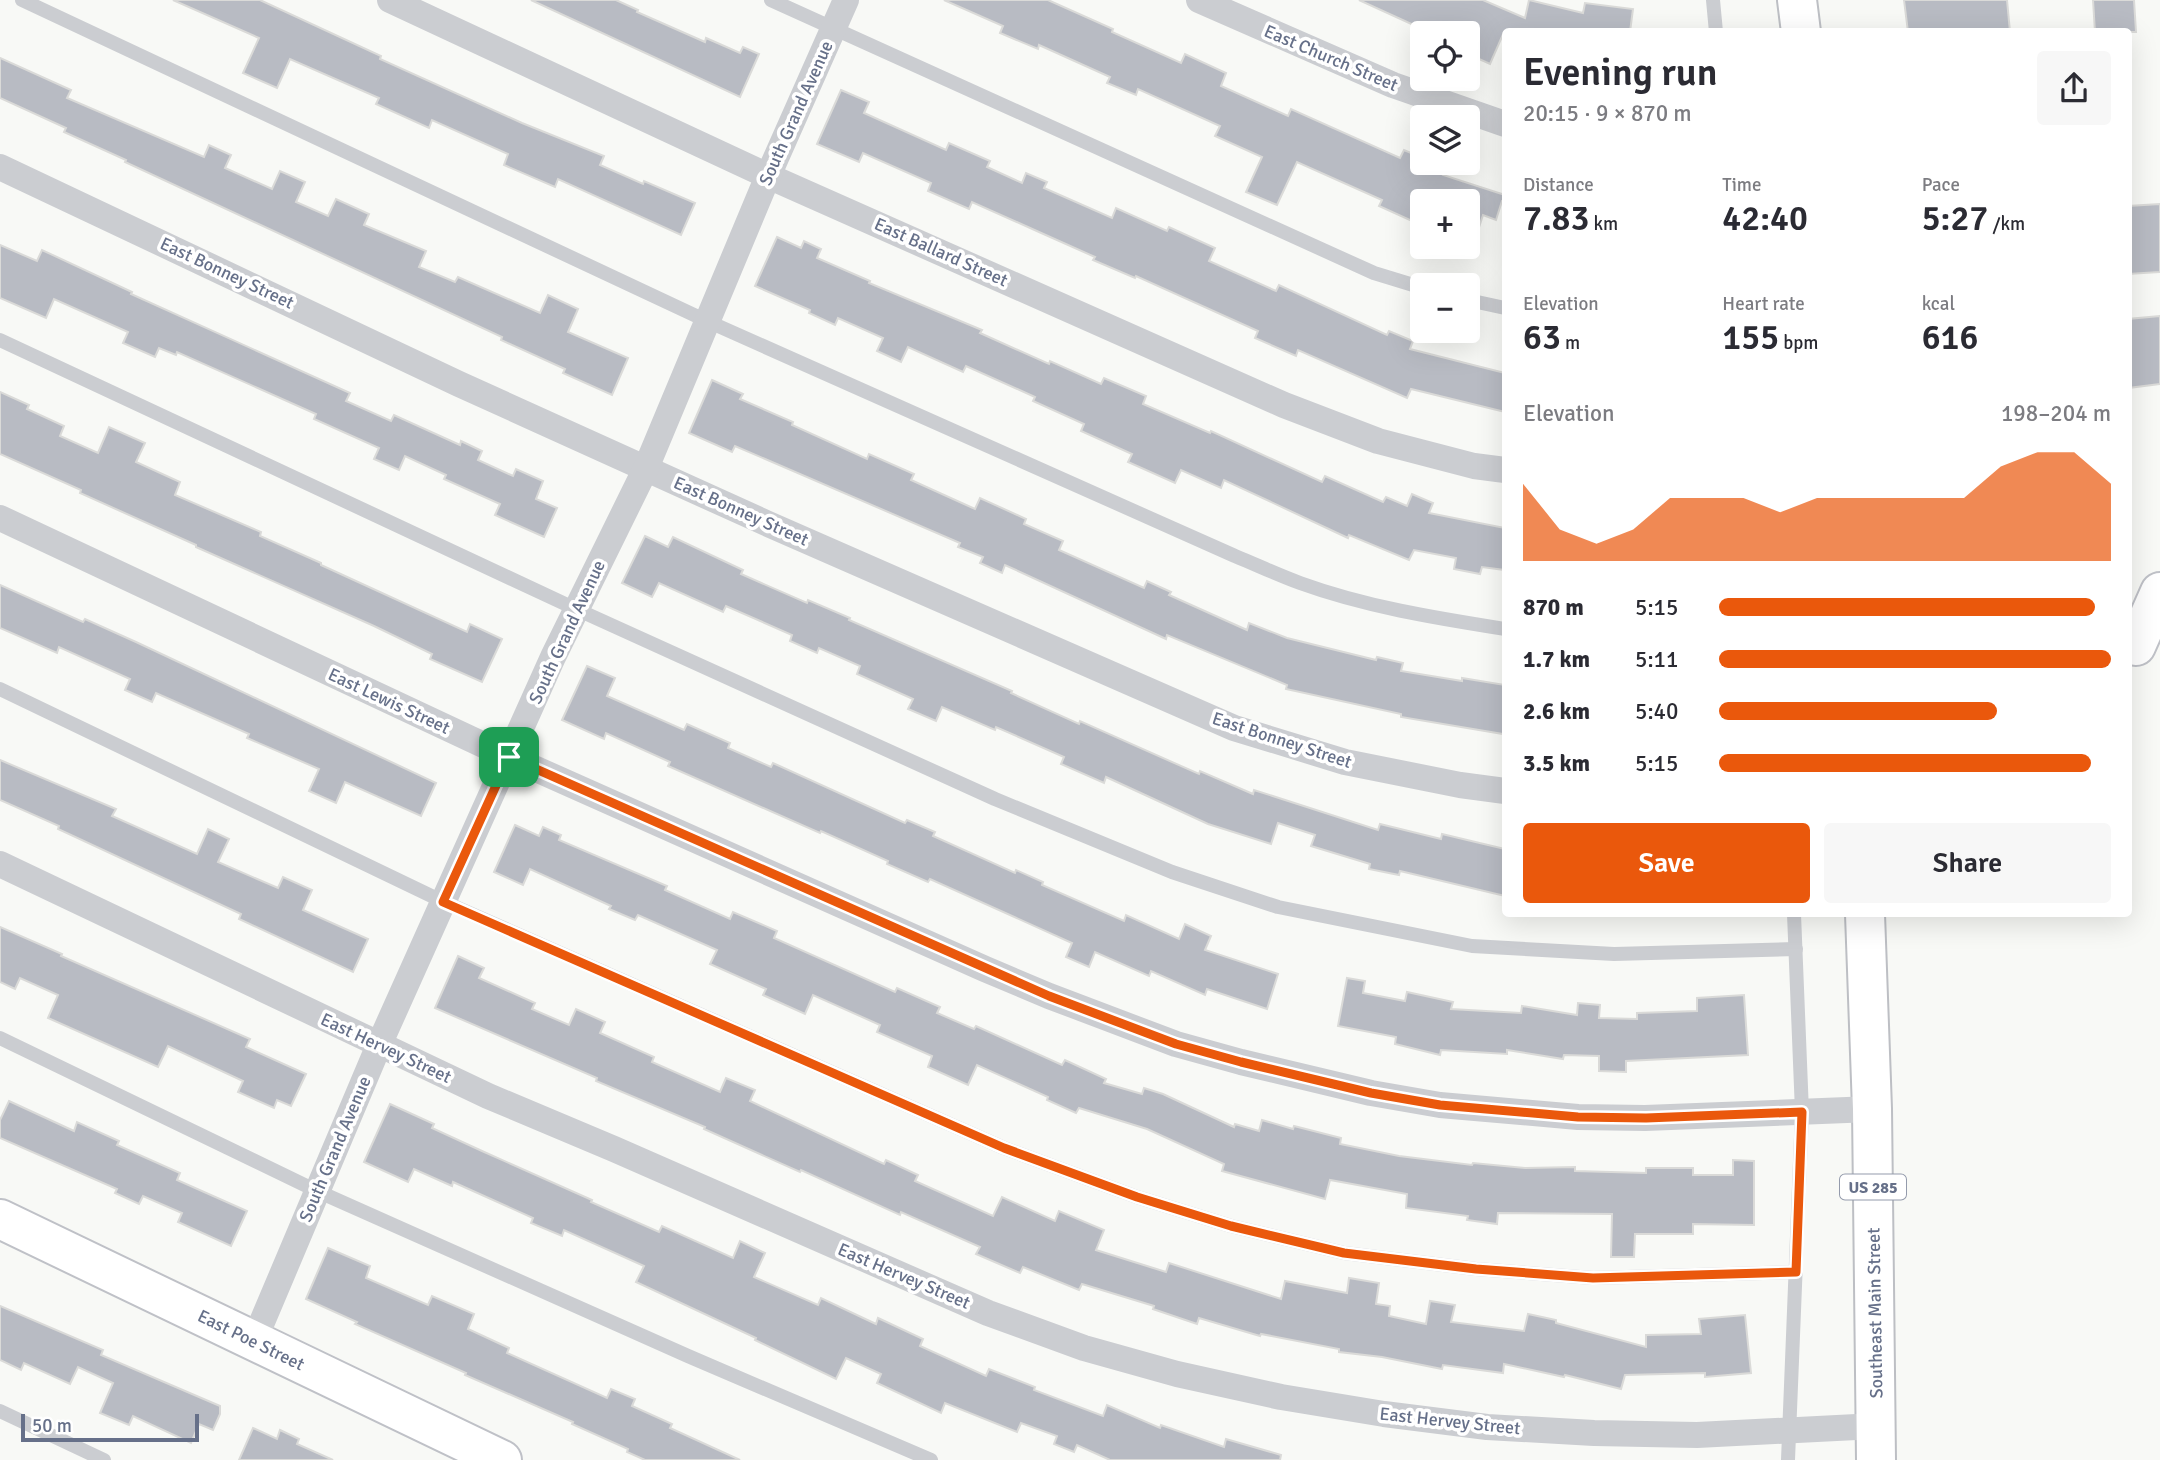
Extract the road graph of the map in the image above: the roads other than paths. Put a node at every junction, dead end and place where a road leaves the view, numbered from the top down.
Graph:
1 (22, 0) edge
2 (390, 0) edge
3 (771, 0) edge
4 (846, 0) edge
5 (1199, 0) edge
6 (1713, 0) edge
7 (1797, 0) edge
8 (1716, 28) edge
9 (1800, 28) edge
10 (833, 29) junction
11 (1502, 123) edge
12 (0, 167) edge
13 (768, 176) junction
14 (1410, 284) edge
15 (1480, 303) edge
16 (1502, 307) edge
17 (707, 321) junction
18 (0, 340) edge
19 (646, 468) junction
20 (1502, 470) edge
21 (0, 518) edge
22 (2160, 592) edge
23 (576, 609) junction
24 (1502, 629) edge
25 (2141, 649) edge
26 (0, 689) edge
27 (509, 757) junction
28 (1502, 791) edge
29 (0, 864) edge
30 (443, 902) junction
31 (1794, 917) edge
32 (1865, 917) edge
33 (1796, 949) junction
34 (0, 1038) edge
35 (379, 1045) junction
36 (1872, 1108) junction
37 (1802, 1112) junction
38 (317, 1191) junction
39 (0, 1219) edge
40 (1796, 1272) junction
41 (254, 1341) junction
42 (0, 1411) edge
43 (1790, 1430) junction
44 (1876, 1443) edge
45 (104, 1460) edge
46 (502, 1460) edge
47 (931, 1460) edge
48 (1788, 1460) edge

1 - 17 lane
2 - 13 street, East Ballard Street
3 - 10 lane
4 - 10 street, South Grand Avenue
5 - 11 street, East Church Street
6 - 8 lane
7 - 9 street
10 - 13 street, South Grand Avenue
10 - 14 lane
12 - 19 street, East Bonney Street
13 - 17 street, South Grand Avenue
13 - 20 street, East Ballard Street
15 - 16 lane
17 - 19 street, South Grand Avenue
17 - 24 lane
18 - 23 lane
19 - 23 street, South Grand Avenue
19 - 28 street, East Bonney Street
21 - 27 street, East Lewis Street
22 - 25 street
23 - 27 street, South Grand Avenue
23 - 33 lane
26 - 30 lane
27 - 30 street, South Grand Avenue
27 - 37 street, East Lewis Street
29 - 35 street, East Hervey Street
30 - 35 street, South Grand Avenue
30 - 40 lane
31 - 33 lane
32 - 36 street, Southeast Main Street / US 285
33 - 37 lane
34 - 38 lane
35 - 38 street, South Grand Avenue
35 - 43 street, East Hervey Street
36 - 37 street, East Lewis Street
36 - 44 street, Southeast Main Street / US 285
37 - 40 lane
38 - 41 street, South Grand Avenue
38 - 47 lane
39 - 41 street, East Poe Street
40 - 43 lane
41 - 46 street, East Poe Street
42 - 45 lane
43 - 44 street, East Hervey Street
43 - 48 lane

